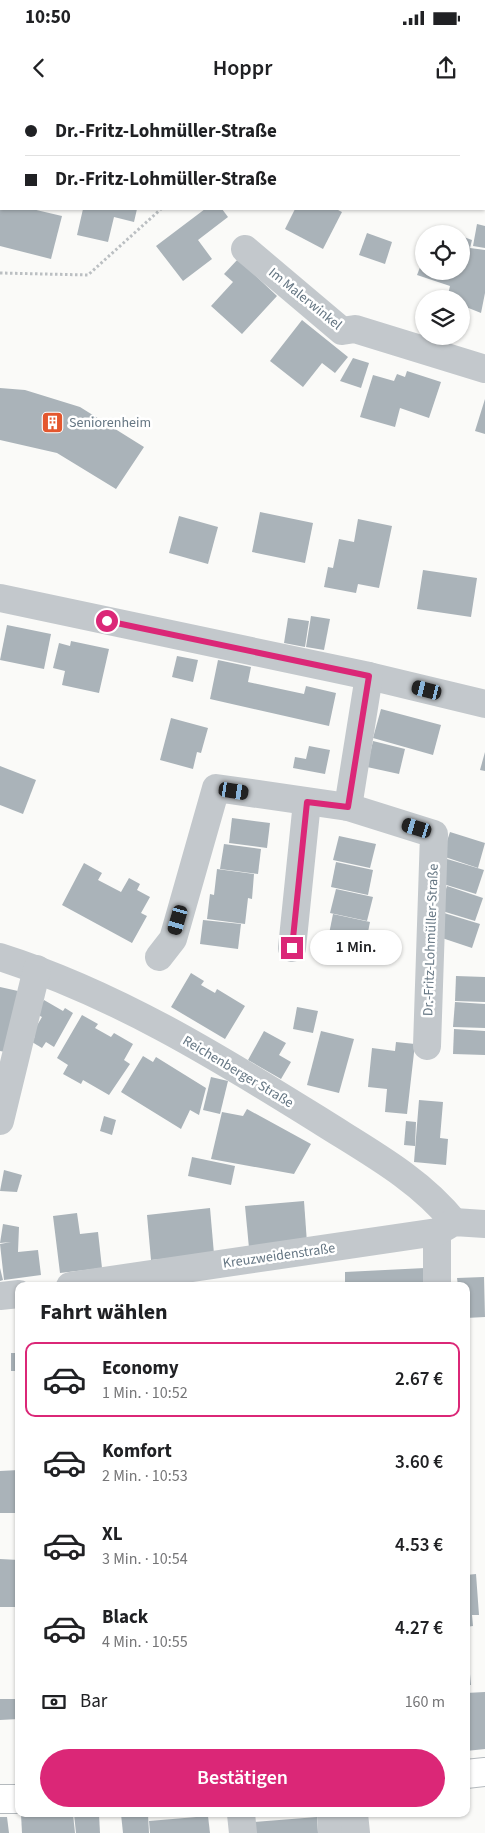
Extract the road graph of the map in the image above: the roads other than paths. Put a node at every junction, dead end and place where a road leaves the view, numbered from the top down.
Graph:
1 (245, 249) dead end
2 (485, 369) edge
3 (0, 598) edge
4 (369, 676) junction
5 (485, 704) edge
6 (307, 802) junction
7 (348, 807) junction
8 (292, 948) dead end
9 (159, 956) dead end
10 (0, 957) edge
11 (37, 969) junction
12 (427, 1046) dead end
13 (0, 1121) edge
14 (485, 1224) edge
15 (445, 1227) junction
16 (106, 1282) edge
17 (438, 1282) edge
18 (15, 1294) edge
19 (0, 1296) edge
20 (485, 1772) edge
21 (470, 1774) edge
22 (0, 1799) edge
23 (15, 1799) edge
24 (241, 1817) edge
25 (331, 1817) edge
26 (354, 1817) edge
27 (243, 1833) edge
28 (332, 1833) edge
29 (356, 1833) edge

1 - 2 street, Im Malerwinkel
3 - 4 street
4 - 5 street
4 - 7 street
6 - 7 street, Dr.-Fritz-Lohmüller-Straße
6 - 8 street
6 - 9 street, Dr.-Fritz-Lohmüller-Straße
7 - 12 street, Dr.-Fritz-Lohmüller-Straße
10 - 11 street, Reichenberger Straße
11 - 13 street
11 - 15 street, Reichenberger Straße
14 - 15 street, Kreuzweidenstraße
15 - 16 street, Kreuzweidenstraße
15 - 17 street
18 - 19 street
20 - 21 main road
22 - 23 main road
24 - 27 street
25 - 28 street
26 - 29 street

